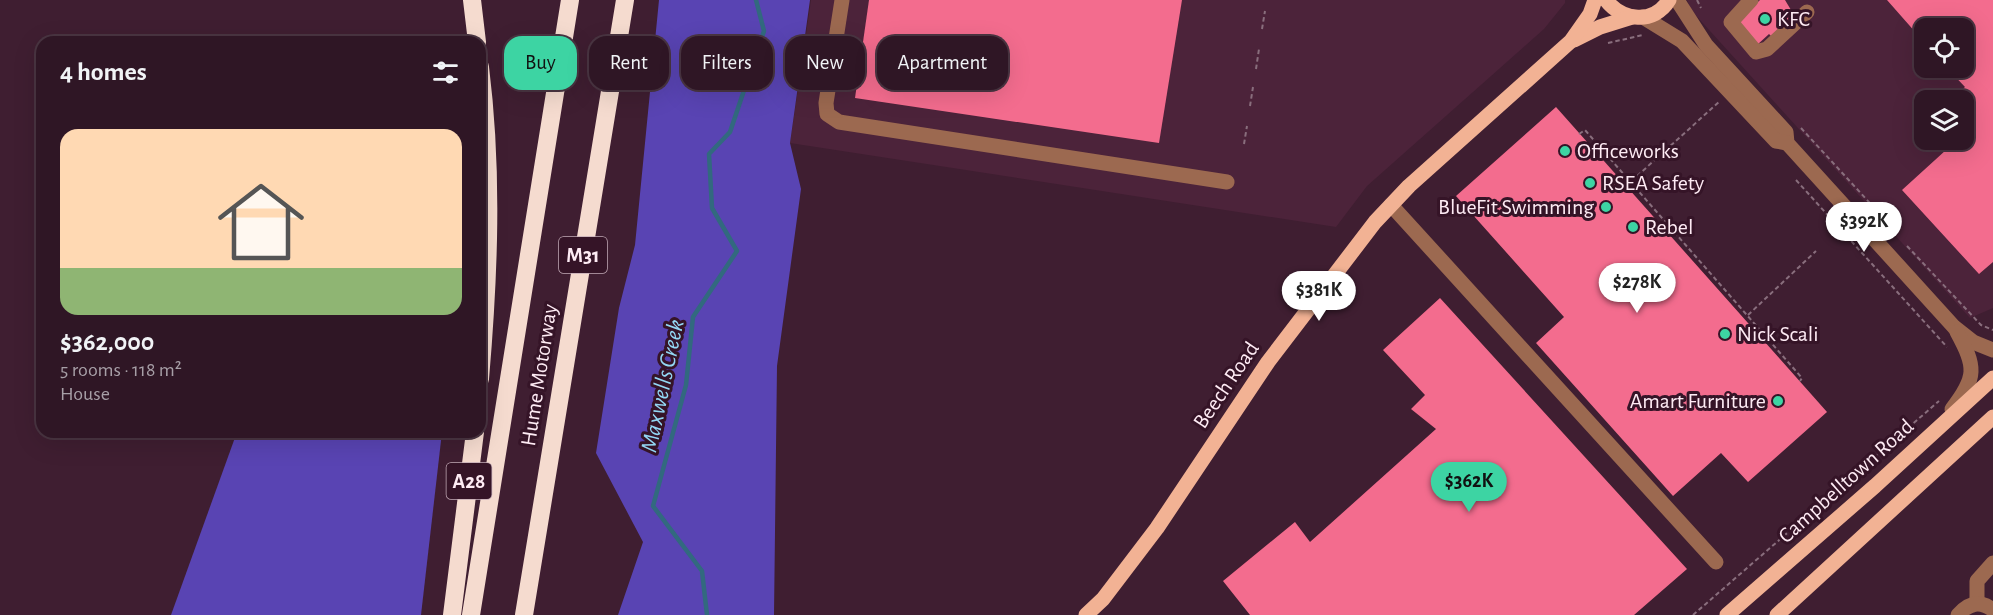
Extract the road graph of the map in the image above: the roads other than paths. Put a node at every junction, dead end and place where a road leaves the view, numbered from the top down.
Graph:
1 (472, 0) edge
2 (570, 0) edge
3 (625, 0) edge
4 (842, 0) edge
5 (1595, 0) edge
6 (1606, 0) edge
7 (1669, 0) edge
8 (1677, 0) edge
9 (1751, 0) edge
10 (1807, 12) dead end
11 (1637, 17) junction
12 (476, 36) edge
13 (1571, 41) junction
14 (486, 135) edge
15 (1787, 143) junction
16 (1227, 182) dead end
17 (1391, 205) junction
18 (486, 296) edge
19 (1954, 327) junction
20 (1993, 350) edge
21 (1993, 378) edge
22 (1993, 417) edge
23 (1934, 433) junction
24 (474, 438) edge
25 (1716, 562) dead end
26 (1993, 563) edge
27 (1977, 603) junction
28 (1993, 610) edge
29 (452, 615) edge
30 (471, 615) edge
31 (524, 615) edge
32 (1086, 615) edge
33 (1728, 615) edge
34 (1777, 615) edge
35 (1958, 615) edge

1 - 12 highway
2 - 30 highway, Hume Motorway / M31
3 - 31 highway, Hume Motorway / M31
4 - 16 street
5 - 13 main road, Beech Road
6 - 11 main road
7 - 11 main road, Beech Road
8 - 15 street
9 - 10 street
11 - 13 main road, Beech Road
11 - 15 street
13 - 17 main road, Beech Road
14 - 18 highway
15 - 19 street
17 - 25 street
17 - 32 main road, Beech Road
19 - 20 street
19 - 23 street
21 - 23 main road, Campbelltown Road
22 - 34 main road
23 - 33 main road, Campbelltown Road
24 - 29 highway, A28
26 - 27 street
27 - 28 street
27 - 35 street

